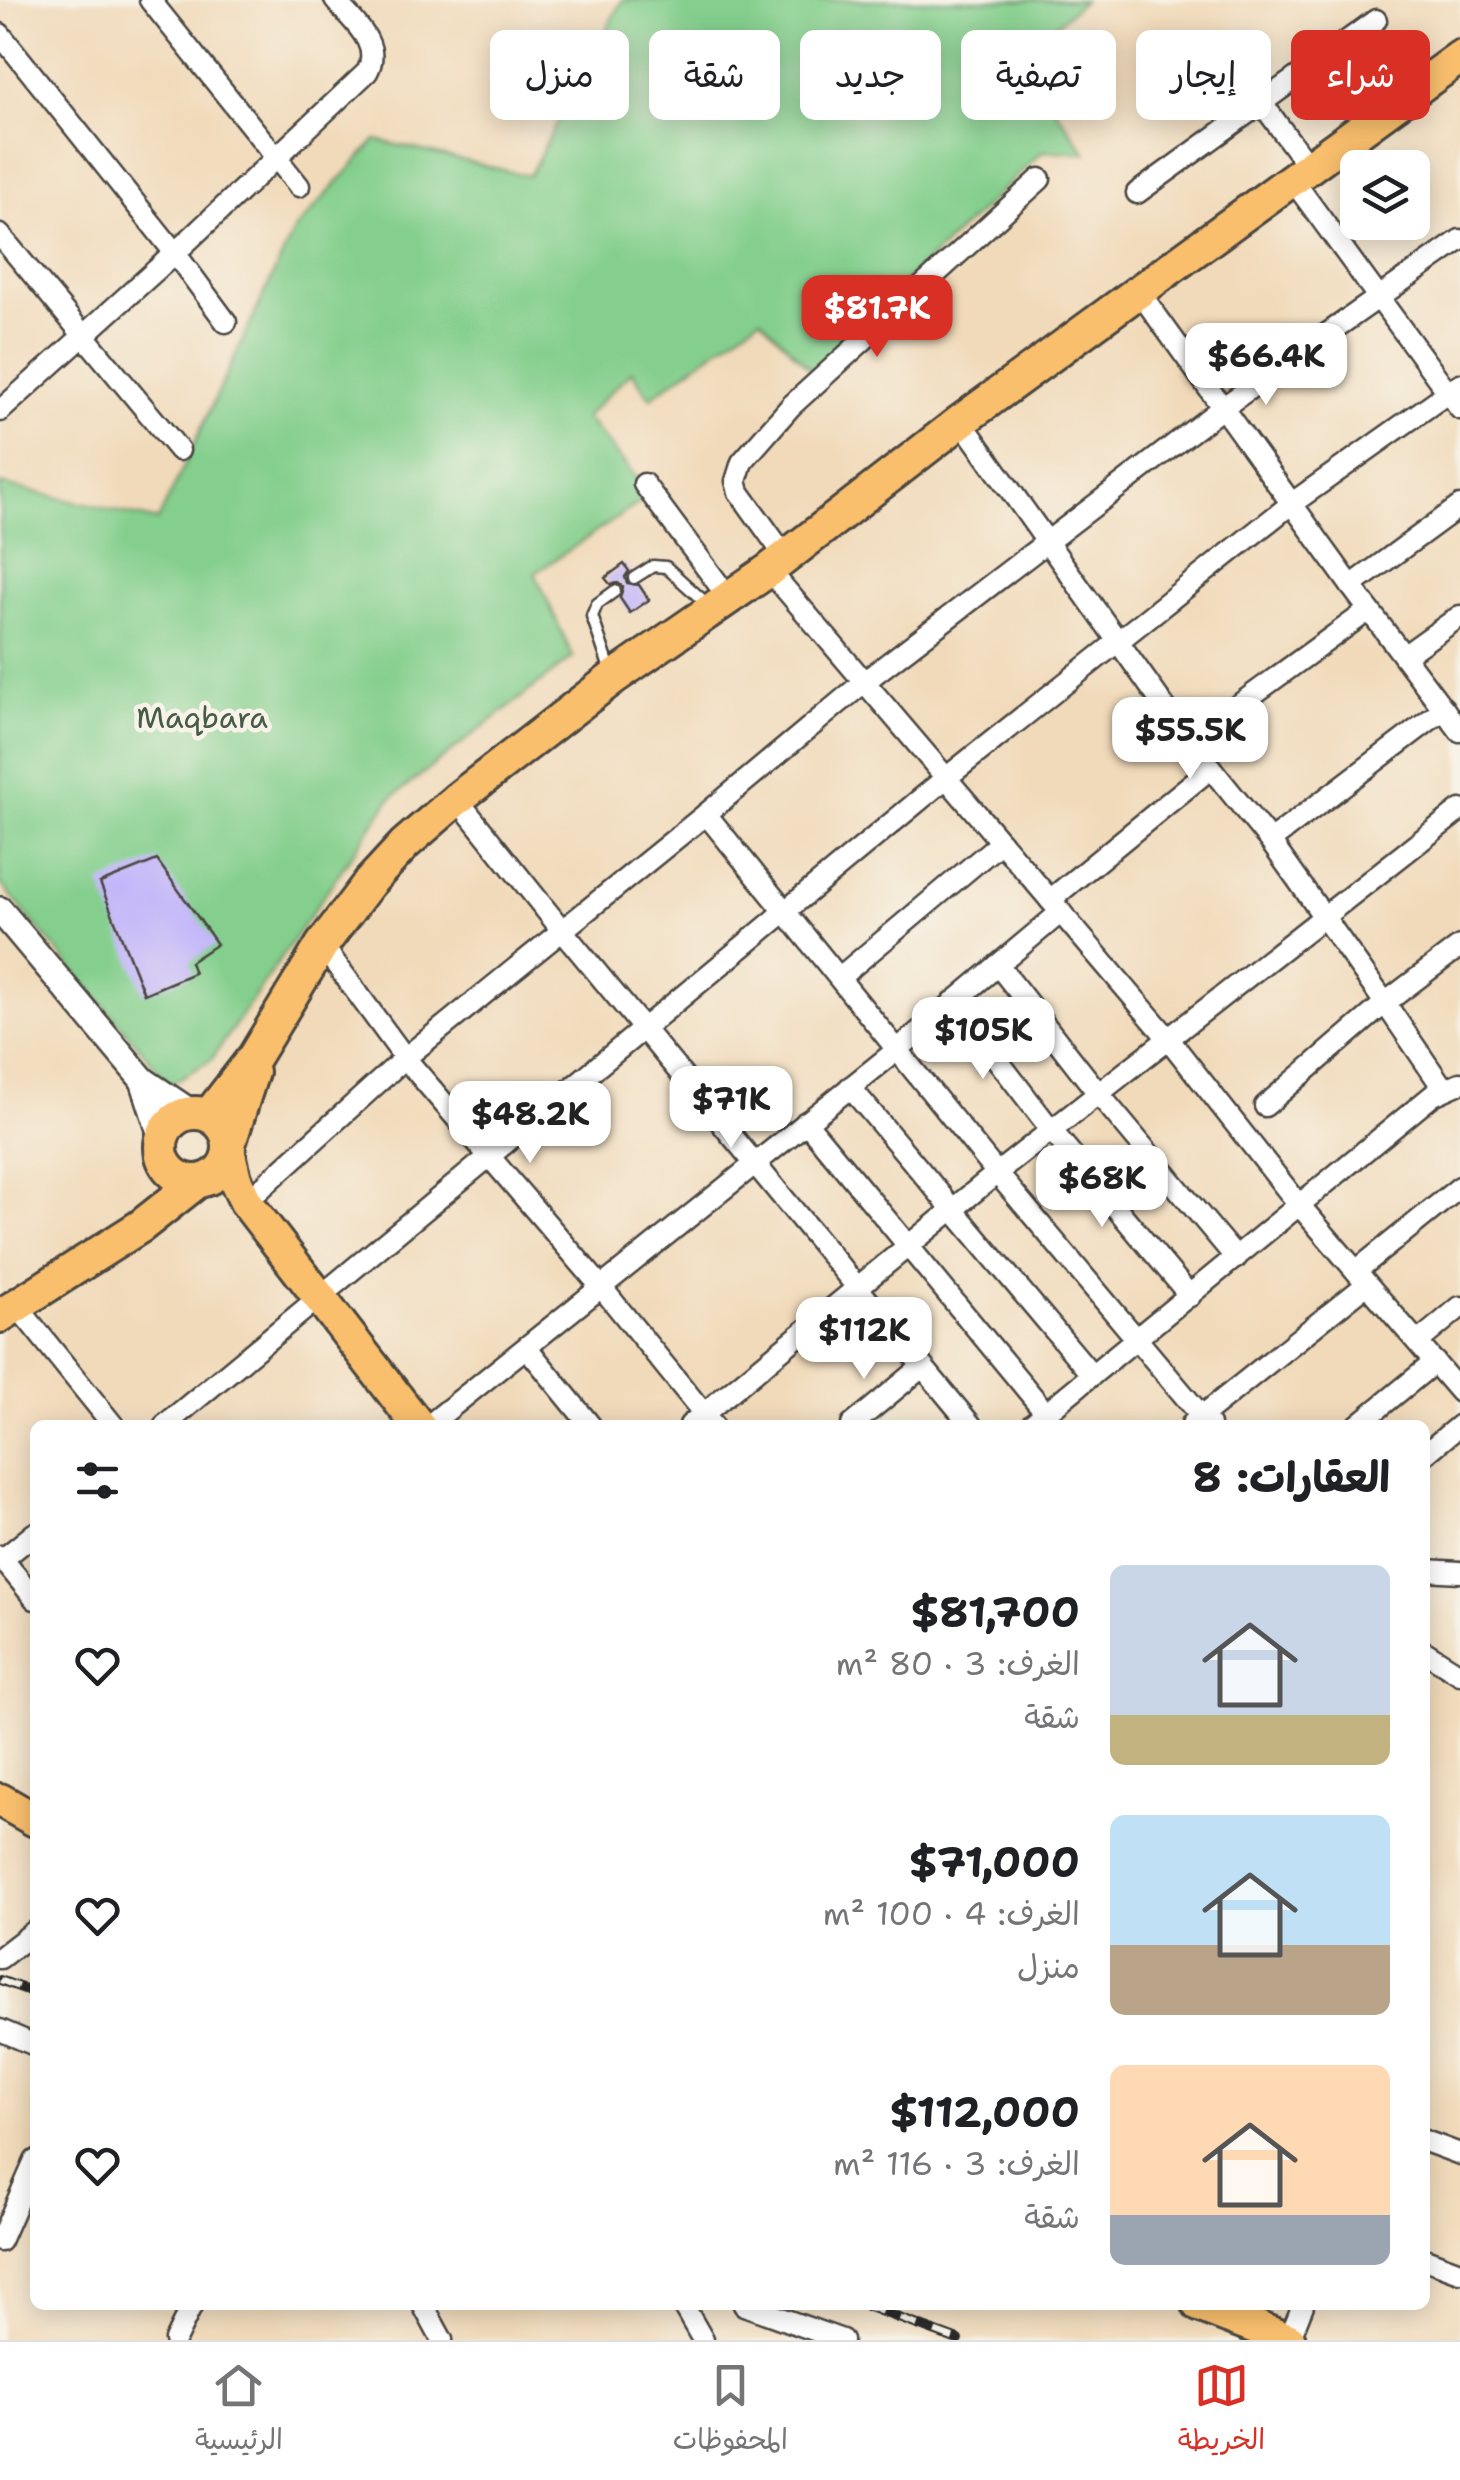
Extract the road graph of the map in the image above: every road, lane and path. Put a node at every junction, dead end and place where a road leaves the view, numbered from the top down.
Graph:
1 (150, 0) edge
2 (335, 0) edge
3 (1376, 20) dead end
4 (0, 34) edge
5 (1460, 57) edge
6 (1271, 96) edge
7 (1271, 119) edge
8 (1237, 120) edge
9 (276, 156) junction
10 (1300, 172) junction
11 (1040, 178) dead end
12 (299, 186) dead end
13 (1137, 193) dead end
14 (0, 236) edge
15 (1460, 240) edge
16 (175, 253) junction
17 (1140, 293) junction
18 (1378, 297) junction
19 (226, 322) dead end
20 (83, 335) junction
21 (1456, 395) edge
22 (1222, 408) junction
23 (0, 411) edge
24 (961, 421) junction
25 (179, 450) dead end
26 (644, 484) dead end
27 (1291, 504) junction
28 (1460, 506) edge
29 (1048, 542) junction
30 (777, 563) junction
31 (634, 578) dead end
32 (1351, 586) junction
33 (615, 592) dead end
34 (719, 603) junction
35 (1369, 610) junction
36 (1460, 616) edge
37 (1120, 639) junction
38 (1404, 656) junction
39 (613, 678) junction
40 (864, 682) junction
41 (1444, 710) junction
42 (1460, 730) edge
43 (1190, 741) junction
44 (1211, 768) junction
45 (946, 778) junction
46 (457, 800) junction
47 (1460, 810) edge
48 (706, 814) junction
49 (1270, 841) junction
50 (1001, 842) junction
51 (1056, 906) junction
52 (0, 910) edge
53 (787, 912) junction
54 (1324, 914) junction
55 (561, 930) junction
56 (322, 945) junction
57 (1460, 946) edge
58 (998, 965) junction
59 (840, 977) junction
60 (953, 1002) junction
61 (1385, 1003) junction
62 (644, 1030) junction
63 (1168, 1037) junction
64 (897, 1050) junction
65 (254, 1058) junction
66 (405, 1058) junction
67 (142, 1080) junction
68 (1452, 1085) edge
69 (850, 1088) junction
70 (1098, 1093) junction
71 (1265, 1106) dead end
72 (201, 1114) junction
73 (806, 1122) junction
74 (1052, 1131) junction
75 (229, 1149) junction
76 (490, 1158) junction
77 (755, 1164) junction
78 (184, 1166) junction
79 (997, 1172) junction
80 (1460, 1187) edge
81 (246, 1202) junction
82 (1300, 1206) junction
83 (952, 1210) junction
84 (908, 1246) junction
85 (1236, 1258) junction
86 (1361, 1278) junction
87 (602, 1288) junction
88 (856, 1289) junction
89 (1190, 1296) junction
90 (319, 1298) junction
91 (1460, 1307) edge
92 (9, 1311) edge
93 (1137, 1338) junction
94 (1418, 1342) junction
95 (528, 1349) junction
96 (1435, 1362) junction
97 (922, 1368) junction
98 (1092, 1374) junction
99 (1460, 1392) edge
100 (1038, 1419) edge
101 (108, 1420) edge
102 (171, 1420) edge
103 (414, 1420) edge
104 (436, 1420) edge
105 (586, 1420) edge
106 (701, 1420) edge
107 (703, 1420) edge
108 (858, 1420) edge
109 (966, 1420) edge
110 (1198, 1420) edge
111 (1202, 1420) edge
112 (1364, 1420) edge
113 (1460, 1424) edge
114 (1430, 1450) edge
115 (30, 1537) edge
116 (2, 1558) edge
117 (1430, 1570) edge
118 (1460, 1572) edge
119 (30, 1593) edge
120 (1430, 1655) edge
121 (1460, 1674) edge
122 (0, 1800) edge
123 (30, 1817) edge
124 (30, 1934) edge
125 (0, 1958) edge
126 (0, 2030) edge
127 (30, 2043) edge
128 (1430, 2143) edge
129 (1460, 2154) edge
130 (30, 2173) edge
131 (0, 2241) edge
132 (1430, 2262) edge
133 (1460, 2272) edge
134 (190, 2310) edge
135 (426, 2310) edge
136 (686, 2310) edge
137 (758, 2310) edge
138 (1212, 2310) edge
139 (1301, 2310) edge
140 (175, 2340) edge
141 (442, 2340) edge
142 (703, 2340) edge
143 (842, 2340) edge
144 (1289, 2340) edge

1 - 9 street
2 - 9 street
3 - 6 street
4 - 16 street
5 - 10 main road
7 - 10 street
8 - 13 street
9 - 12 street
9 - 16 street
10 - 17 main road
10 - 18 street
11 - 30 street
14 - 20 street
15 - 18 street
16 - 19 street
16 - 20 street
17 - 22 street
17 - 24 main road
18 - 21 street
18 - 22 street
20 - 23 street
20 - 25 street
21 - 27 street
22 - 27 street
22 - 29 street
24 - 29 street
24 - 30 main road
26 - 34 street
27 - 32 street
27 - 37 street
28 - 32 street
29 - 37 street
29 - 40 street
30 - 34 main road
30 - 40 street
31 - 34 lane
32 - 35 street
33 - 39 lane
34 - 39 main road
35 - 38 street
35 - 43 street
36 - 38 street
37 - 43 street
37 - 45 street
38 - 41 street
39 - 46 main road
40 - 45 street
40 - 48 street
41 - 42 street
41 - 49 street
43 - 44 street
44 - 49 street
44 - 51 street
45 - 50 street
45 - 53 street
46 - 55 street
46 - 56 main road
47 - 54 street
48 - 53 street
48 - 55 street
49 - 54 street
50 - 51 street
50 - 59 street
51 - 58 street
51 - 63 street
52 - 67 street
53 - 59 street
53 - 62 street
54 - 61 street
54 - 63 street
55 - 62 street
55 - 66 street
56 - 65 main road
56 - 66 street
57 - 61 street
58 - 60 street
58 - 70 street
59 - 64 street
60 - 64 street
60 - 74 street
61 - 68 street
61 - 71 street
62 - 76 street
62 - 77 street
63 - 70 street
63 - 82 street
64 - 69 street
64 - 79 street
65 - 72 main road
65 - 75 main road
66 - 76 street
66 - 81 street
67 - 72 street
67 - 78 street
68 - 82 street
69 - 73 street
69 - 83 street
70 - 74 street
70 - 85 street
72 - 75 main road
72 - 78 main road
73 - 77 street
73 - 84 street
74 - 79 street
74 - 89 street
75 - 78 main road
75 - 81 main road
76 - 87 street
76 - 90 street
77 - 87 street
77 - 88 street
78 - 81 main road
78 - 92 main road
79 - 83 street
79 - 93 street
80 - 86 street
81 - 90 main road
82 - 85 street
82 - 86 street
83 - 84 street
83 - 98 street
84 - 88 street
84 - 100 street
85 - 89 street
86 - 94 street
86 - 111 street
87 - 95 street
87 - 106 street
88 - 97 street
88 - 107 street
89 - 93 street
90 - 102 street
90 - 103 main road
91 - 94 street
92 - 101 street
93 - 98 street
93 - 110 street
94 - 96 street
95 - 104 street
95 - 105 street
96 - 99 street
96 - 112 street
97 - 108 street
97 - 109 street
98 - 100 street
113 - 114 street
115 - 116 street
116 - 119 street
117 - 118 street
120 - 121 street
122 - 123 main road
124 - 125 street
126 - 127 street
128 - 129 street
130 - 131 street
132 - 133 street
134 - 140 street
135 - 141 street
136 - 142 street
137 - 143 street
138 - 144 main road
139 - 144 street

